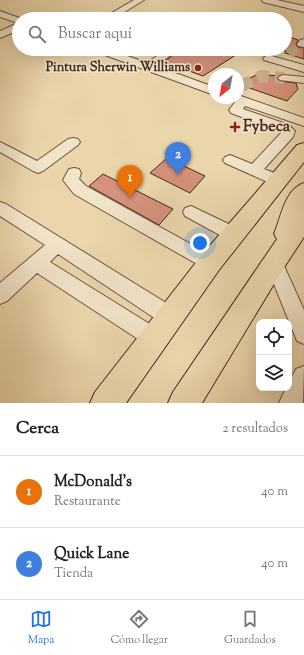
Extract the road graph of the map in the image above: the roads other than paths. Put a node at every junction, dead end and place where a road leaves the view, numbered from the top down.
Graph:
1 (140, 0) edge
2 (266, 0) edge
3 (285, 0) edge
4 (304, 4) edge
5 (304, 9) edge
6 (119, 12) edge
7 (0, 14) edge
8 (12, 18) edge
9 (12, 29) edge
10 (0, 35) edge
11 (117, 56) edge
12 (164, 56) edge
13 (286, 56) edge
14 (268, 58) dead end
15 (304, 62) edge
16 (148, 67) junction
17 (304, 69) edge
18 (284, 78) tunnel mouth
19 (304, 80) edge
20 (208, 89) edge
21 (244, 100) edge
22 (237, 104) edge
23 (302, 117) edge
24 (73, 142) dead end
25 (0, 146) edge
26 (304, 149) edge
27 (230, 160) dead end
28 (254, 170) junction
29 (74, 173) dead end
30 (277, 180) junction
31 (304, 191) edge
32 (0, 208) edge
33 (191, 212) dead end
34 (304, 219) edge
35 (233, 234) junction
36 (57, 245) junction
37 (276, 258) junction
38 (36, 262) junction
39 (210, 263) junction
40 (0, 295) edge
41 (170, 316) junction
42 (304, 334) edge
43 (154, 338) junction
44 (304, 377) edge
45 (106, 403) edge
46 (184, 403) edge
47 (291, 403) edge

1 - 6 street
2 - 5 street
3 - 4 street
7 - 8 street
9 - 10 street
11 - 16 street
12 - 16 street
13 - 15 street
14 - 17 street
16 - 20 street
18 - 19 street
21 - 23 street
22 - 28 street
24 - 25 street
26 - 30 highway
27 - 28 street
28 - 30 street
29 - 39 street
30 - 35 highway
31 - 37 highway
32 - 36 street
33 - 35 street
34 - 37 highway
35 - 39 highway
36 - 38 street
36 - 41 street
37 - 42 street
37 - 46 highway
38 - 40 street
38 - 43 street
39 - 41 highway
41 - 43 highway
43 - 45 highway
44 - 47 street

